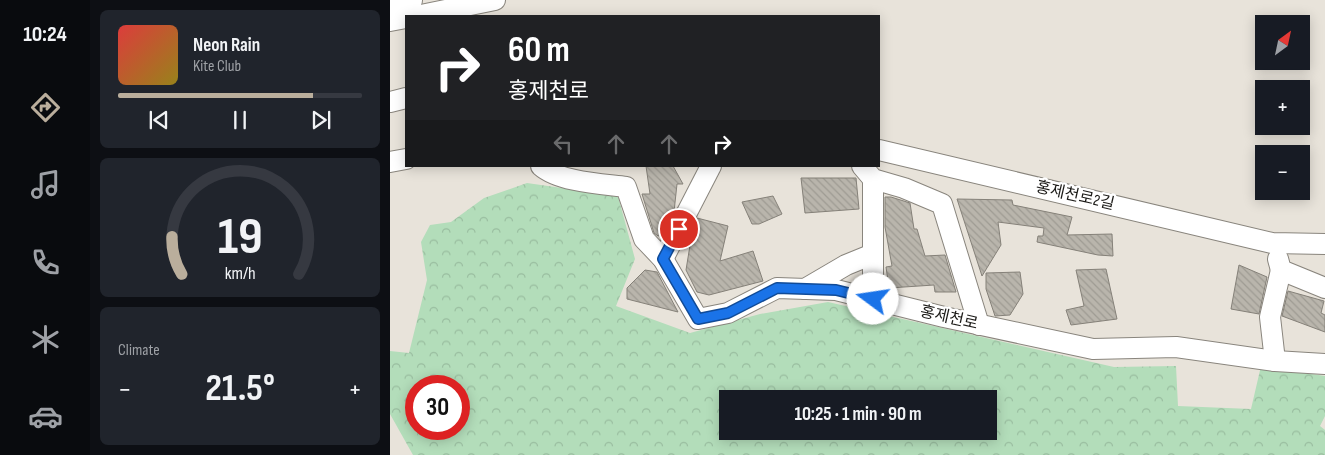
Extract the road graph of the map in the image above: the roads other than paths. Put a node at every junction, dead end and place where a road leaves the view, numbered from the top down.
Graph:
1 (408, 0) edge
2 (495, 0) edge
3 (390, 6) edge
4 (421, 15) edge
5 (405, 18) edge
6 (390, 21) edge
7 (405, 98) edge
8 (390, 102) edge
9 (880, 150) edge
10 (405, 159) edge
11 (390, 162) edge
12 (542, 167) edge
13 (710, 167) edge
14 (867, 173) edge
15 (1272, 243) junction
16 (1325, 244) edge
17 (874, 254) junction
18 (663, 259) junction
19 (1282, 270) junction
20 (1325, 288) edge
21 (805, 289) junction
22 (873, 299) junction
23 (979, 325) junction
24 (1275, 361) junction
25 (1325, 364) edge

1 - 3 street
2 - 4 street
5 - 6 street
7 - 8 street
9 - 15 street, 홍제천로2길
10 - 11 street
12 - 18 street, 홍제천로
13 - 18 street
14 - 17 street
14 - 23 street
15 - 16 street, 홍제천로2길
15 - 19 street
17 - 21 street
17 - 22 street
18 - 21 street, 홍제천로
19 - 20 street
19 - 24 street
21 - 22 street, 홍제천로
22 - 23 street, 홍제천로
23 - 24 street, 홍제천로
24 - 25 street, 홍제천로

